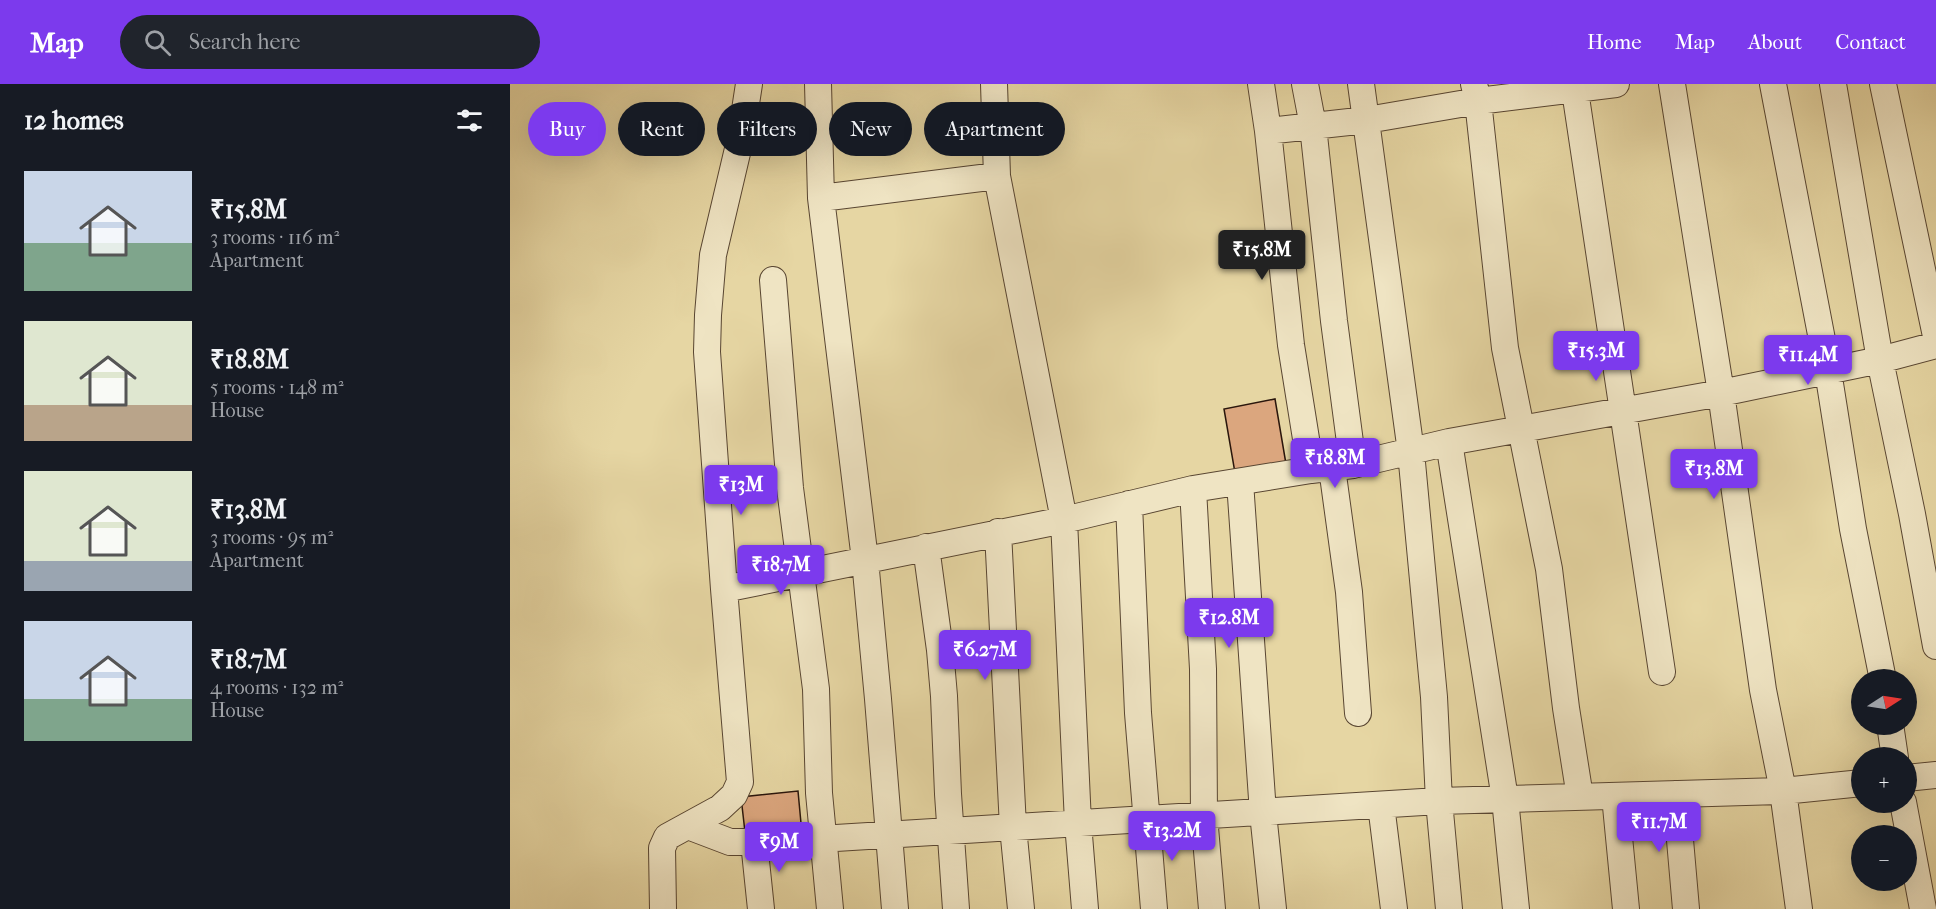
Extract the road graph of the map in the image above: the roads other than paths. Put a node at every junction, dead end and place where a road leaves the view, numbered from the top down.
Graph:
1 (749, 84) edge
2 (818, 84) edge
3 (994, 84) edge
4 (1262, 84) edge
5 (1305, 84) edge
6 (1360, 84) edge
7 (1617, 84) edge
8 (1672, 84) edge
9 (1773, 84) edge
10 (1833, 84) edge
11 (1883, 84) edge
12 (1574, 87) edge
13 (1476, 92) edge
14 (1367, 120) junction
15 (1313, 126) junction
16 (1268, 131) junction
17 (997, 176) junction
18 (820, 198) junction
19 (773, 280) dead end
20 (1936, 336) edge
21 (1936, 345) edge
22 (1880, 360) junction
23 (1828, 371) junction
24 (1721, 393) junction
25 (1622, 410) junction
26 (1521, 429) junction
27 (1449, 442) junction
28 (1411, 452) junction
29 (1332, 468) junction
30 (1240, 482) junction
31 (1193, 489) junction
32 (1129, 504) junction
33 (1064, 520) junction
34 (998, 532) junction
35 (927, 548) junction
36 (865, 560) junction
37 (800, 575) junction
38 (724, 590) junction
39 (1936, 646) edge
40 (1881, 669) edge
41 (1662, 672) dead end
42 (1358, 713) dead end
43 (1936, 775) edge
44 (1917, 777) edge
45 (1851, 784) edge
46 (1783, 791) junction
47 (1676, 794) junction
48 (1615, 796) junction
49 (1580, 797) junction
50 (1505, 799) junction
51 (1439, 801) junction
52 (1382, 805) junction
53 (1263, 813) junction
54 (1905, 813) edge
55 (1204, 816) junction
56 (1146, 819) junction
57 (1078, 823) junction
58 (688, 826) junction
59 (1013, 826) junction
60 (951, 830) junction
61 (888, 835) junction
62 (823, 838) junction
63 (754, 842) junction
64 (663, 909) edge
65 (761, 909) edge
66 (830, 909) edge
67 (895, 909) edge
68 (956, 909) edge
69 (1021, 909) edge
70 (1085, 909) edge
71 (1154, 909) edge
72 (1212, 909) edge
73 (1274, 909) edge
74 (1394, 909) edge
75 (1449, 909) edge
76 (1516, 909) edge
77 (1626, 909) edge
78 (1686, 909) edge
79 (1799, 909) edge
80 (1923, 909) edge

1 - 38 street
2 - 18 street
3 - 17 street
4 - 16 street
5 - 15 street
6 - 14 street
7 - 12 street
8 - 24 street
9 - 23 street
10 - 22 street
11 - 20 street
12 - 13 street
12 - 25 street
13 - 14 street
13 - 26 street
14 - 15 street
14 - 28 street
15 - 16 street
15 - 29 street
16 - 29 street
17 - 18 street
17 - 33 street
18 - 36 street
19 - 37 street
21 - 22 street
22 - 23 street
22 - 39 street
23 - 24 street
23 - 40 street
24 - 25 street
24 - 46 street
25 - 26 street
25 - 41 street
26 - 27 street
26 - 49 street
27 - 28 street
27 - 50 street
28 - 29 street
28 - 51 street
29 - 30 street
29 - 42 street
30 - 31 street
30 - 53 street
31 - 32 street
31 - 55 street
32 - 33 street
32 - 56 street
33 - 34 street
33 - 57 street
34 - 35 street
34 - 59 street
35 - 36 street
35 - 60 street
36 - 37 street
36 - 61 street
37 - 38 street
37 - 62 street
38 - 58 street
43 - 44 street
45 - 46 street
46 - 47 street
46 - 79 street
47 - 48 street
47 - 78 street
48 - 49 street
48 - 77 street
49 - 50 street
50 - 51 street
50 - 76 street
51 - 52 street
51 - 75 street
52 - 53 street
52 - 74 street
53 - 55 street
53 - 73 street
54 - 80 street
55 - 56 street
55 - 72 street
56 - 57 street
56 - 71 street
57 - 59 street
57 - 70 street
58 - 63 street
58 - 64 street
59 - 60 street
59 - 69 street
60 - 61 street
60 - 68 street
61 - 62 street
61 - 67 street
62 - 63 street
62 - 66 street
63 - 65 street

